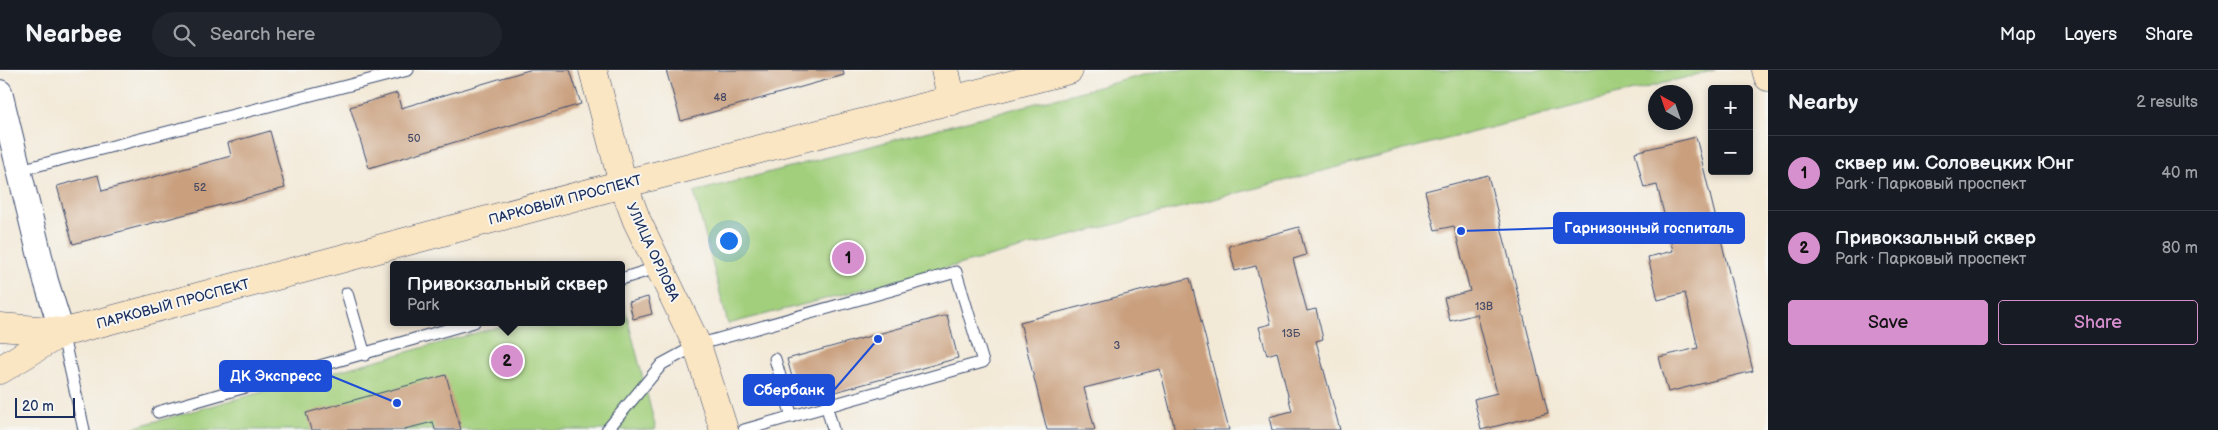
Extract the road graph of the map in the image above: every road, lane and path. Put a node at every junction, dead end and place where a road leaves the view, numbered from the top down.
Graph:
1 (408, 70) edge
2 (593, 70) edge
3 (944, 70) edge
4 (1069, 70) edge
5 (1766, 70) edge
6 (1768, 77) edge
7 (0, 92) edge
8 (952, 101) junction
9 (20, 170) junction
10 (623, 184) junction
11 (659, 267) junction
12 (625, 278) edge
13 (348, 294) dead end
14 (461, 326) edge
15 (0, 327) edge
16 (62, 332) junction
17 (697, 345) junction
18 (365, 355) junction
19 (775, 359) dead end
20 (0, 370) edge
21 (827, 407) junction
22 (158, 412) dead end
23 (792, 417) junction
24 (84, 430) edge
25 (607, 430) edge
26 (724, 430) edge
27 (744, 430) edge
28 (833, 430) edge

1 - 9 lane
2 - 10 main road, УЛИЦА ОРЛОВА
3 - 8 main road
4 - 8 main road, ПАРКОВЫЙ ПРОСПЕКТ
5 - 6 main road
7 - 9 street
8 - 10 main road, ПАРКОВЫЙ ПРОСПЕКТ
9 - 16 street
10 - 11 main road, УЛИЦА ОРЛОВА
10 - 16 main road, ПАРКОВЫЙ ПРОСПЕКТ
11 - 12 lane
11 - 17 main road, УЛИЦА ОРЛОВА
13 - 18 lane
14 - 18 lane
15 - 16 main road, ПАРКОВЫЙ ПРОСПЕКТ
16 - 20 main road, ПАРКОВЫЙ ПРОСПЕКТ
16 - 24 lane
17 - 21 lane
17 - 25 lane
17 - 26 main road, УЛИЦА ОРЛОВА
18 - 22 lane
19 - 23 lane
21 - 23 lane
21 - 28 lane
23 - 27 lane

